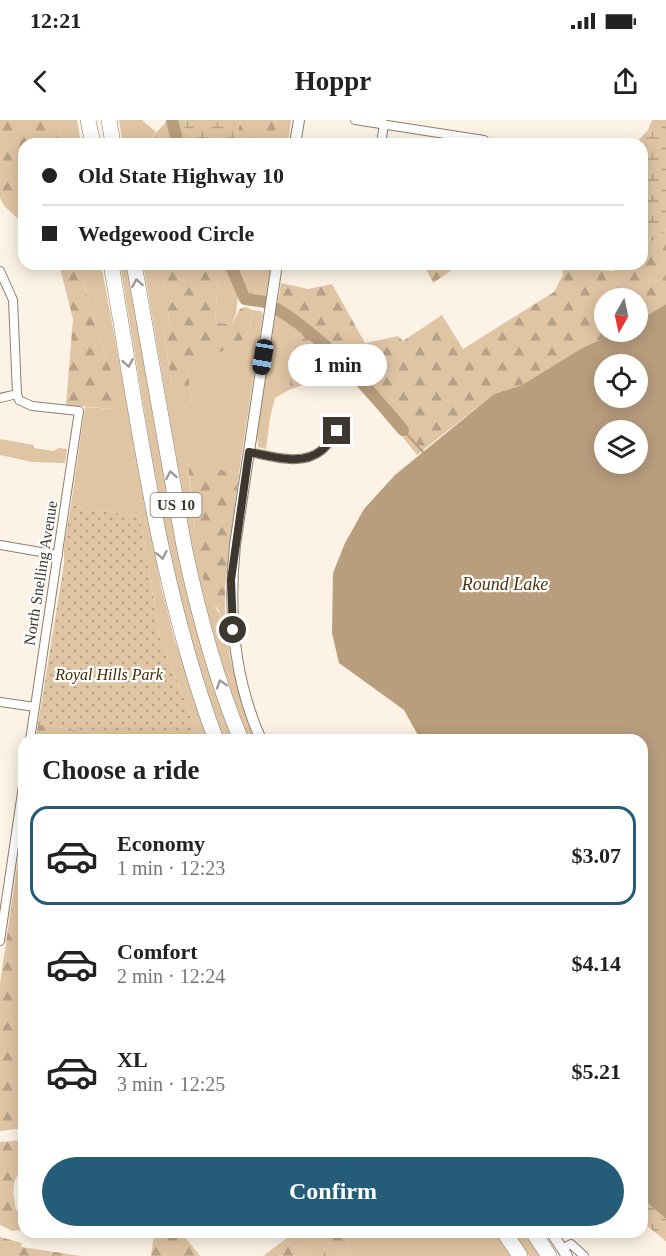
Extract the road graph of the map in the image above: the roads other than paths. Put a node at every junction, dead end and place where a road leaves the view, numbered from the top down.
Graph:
1 (88, 120) edge
2 (109, 120) edge
3 (299, 120) edge
4 (355, 120) edge
5 (384, 124) junction
6 (92, 138) edge
7 (112, 138) edge
8 (296, 138) edge
9 (382, 138) edge
10 (472, 138) edge
11 (112, 270) edge
12 (135, 270) edge
13 (276, 270) edge
14 (0, 271) edge
15 (17, 394) junction
16 (0, 398) edge
17 (337, 431) dead end
18 (249, 452) junction
19 (0, 545) edge
20 (58, 555) junction
21 (0, 702) edge
22 (35, 707) junction
23 (31, 734) edge
24 (214, 734) edge
25 (239, 734) edge
26 (258, 734) edge
27 (18, 820) edge
28 (0, 941) edge
29 (508, 1238) edge
30 (540, 1238) edge
31 (553, 1238) edge
32 (559, 1254) edge
33 (520, 1256) edge
34 (584, 1256) edge

1 - 6 highway
2 - 7 highway
3 - 8 street
4 - 5 street
5 - 9 street
5 - 10 street
11 -> 24 highway, US 10
25 -> 12 highway, US 10
13 - 18 street
14 - 15 street
15 - 16 street
15 - 20 street, North Snelling Avenue
17 - 18 street
18 - 26 street
19 - 20 street
20 - 22 street, North Snelling Avenue
21 - 22 street
22 - 23 street, North Snelling Avenue
27 - 28 street
29 - 33 highway
30 - 32 highway
31 - 32 street
32 - 34 street

